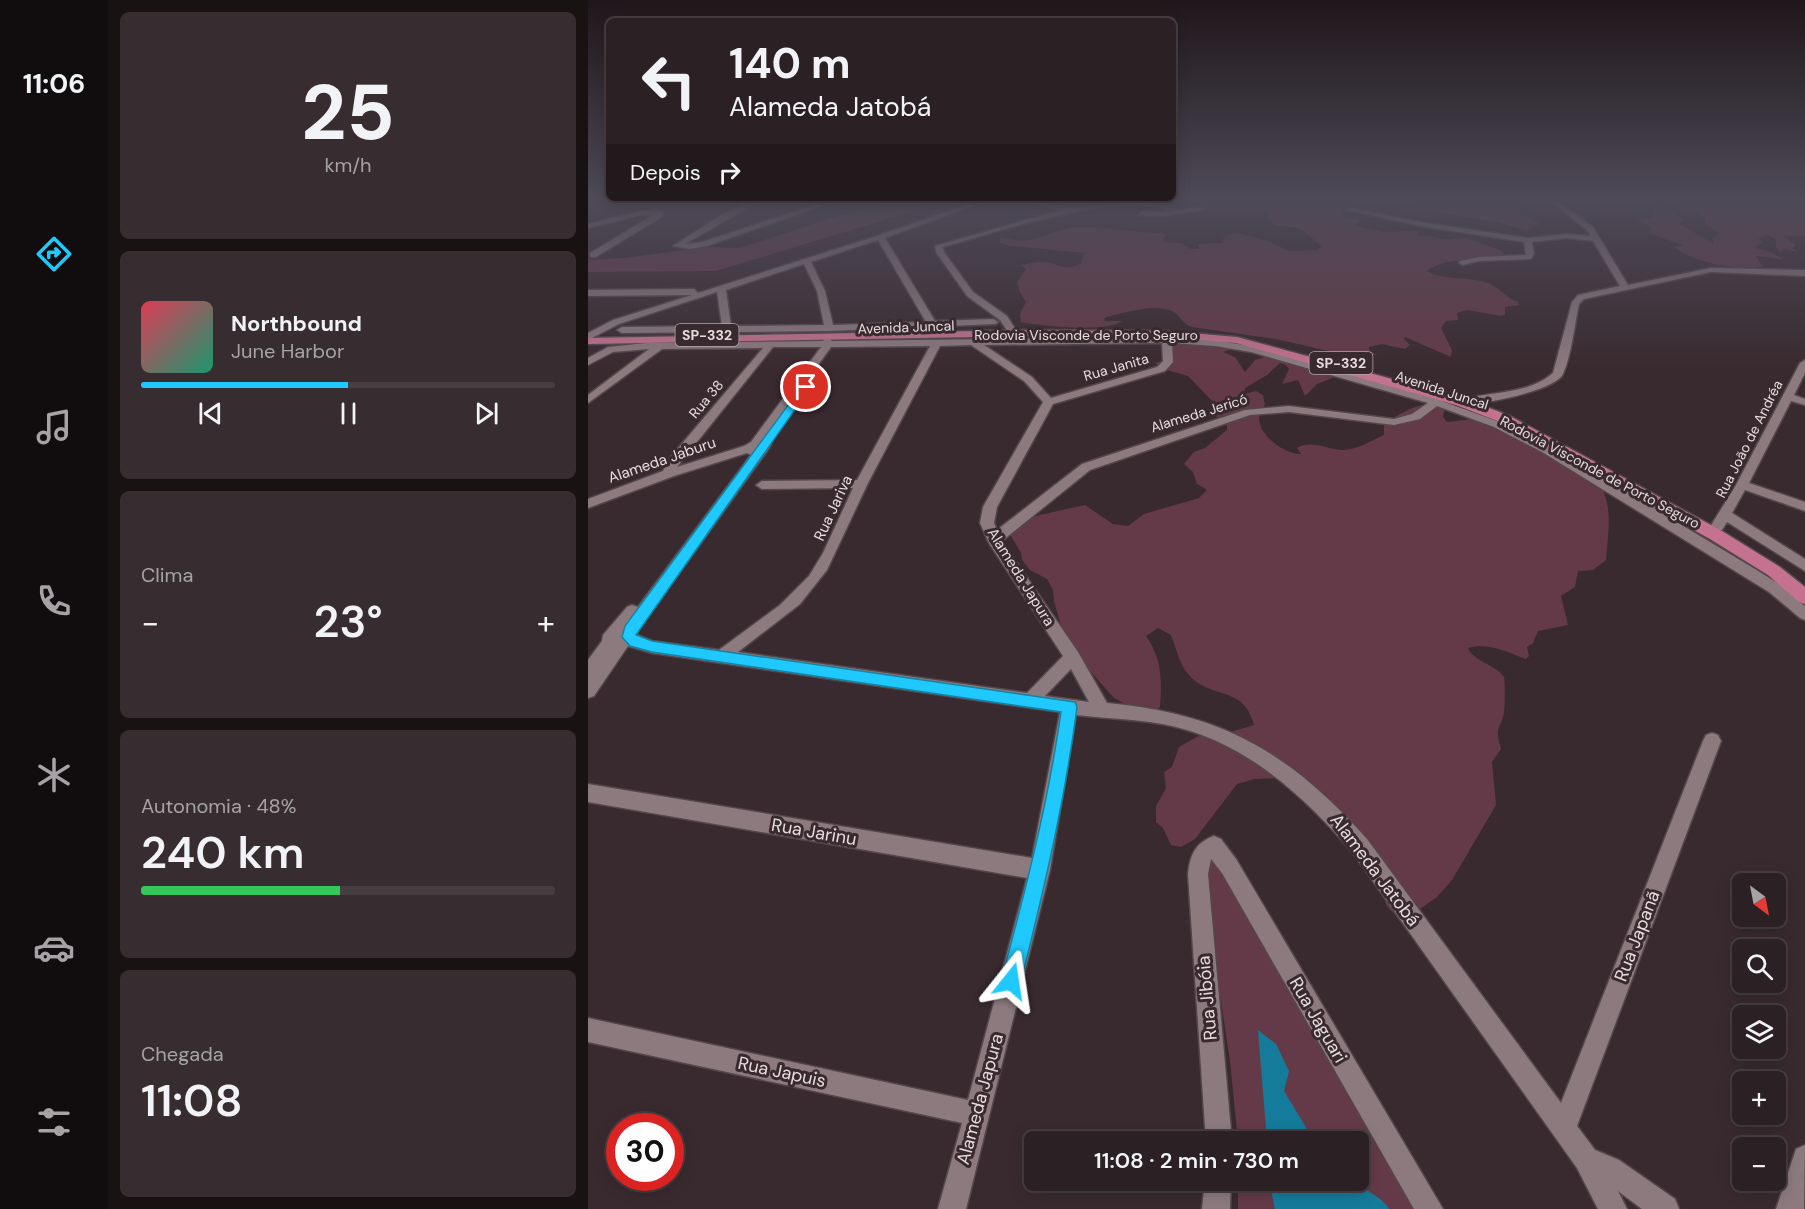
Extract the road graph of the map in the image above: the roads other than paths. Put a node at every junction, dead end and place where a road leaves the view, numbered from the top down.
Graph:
1 (813, 257) edge
2 (891, 257) edge
3 (944, 257) edge
4 (1523, 257) edge
5 (1607, 257) edge
6 (805, 260) junction
7 (1463, 262) dead end
8 (1805, 273) edge
9 (1625, 287) junction
10 (721, 288) junction
11 (704, 292) junction
12 (588, 294) edge
13 (993, 322) dead end
14 (932, 324) junction
15 (588, 329) edge
16 (622, 330) dead end
17 (727, 330) junction
18 (1011, 330) junction
19 (832, 337) junction
20 (588, 338) edge
21 (604, 340) junction
22 (971, 340) junction
23 (1167, 340) junction
24 (937, 342) junction
25 (770, 345) junction
26 (659, 346) junction
27 (588, 351) edge
28 (588, 362) edge
29 (1805, 363) edge
30 (1788, 397) junction
31 (588, 400) edge
32 (1466, 401) junction
33 (1049, 402) junction
34 (1435, 402) junction
35 (1805, 402) edge
36 (756, 448) junction
37 (670, 473) junction
38 (862, 484) junction
39 (762, 485) dead end
40 (1742, 485) junction
41 (588, 504) edge
42 (1805, 507) edge
43 (1726, 515) junction
44 (1717, 528) junction
45 (994, 540) junction
46 (1805, 566) edge
47 (1805, 585) edge
48 (1805, 597) edge
49 (1805, 614) edge
50 (622, 636) junction
51 (722, 657) junction
52 (1072, 657) junction
53 (588, 673) edge
54 (588, 692) edge
55 (1030, 701) junction
56 (1069, 707) junction
57 (1102, 710) junction
58 (1712, 741) dead end
59 (588, 793) edge
60 (1202, 855) joint
61 (1040, 870) junction
62 (588, 1030) edge
63 (976, 1114) junction
64 (1563, 1130) junction
65 (1218, 1131) edge
66 (1805, 1158) edge
67 (1586, 1159) junction
68 (1217, 1191) edge
69 (952, 1209) edge
70 (1216, 1209) edge
71 (1429, 1209) edge
72 (1613, 1209) edge
73 (1665, 1209) edge
74 (1790, 1209) edge

1 - 6 street
2 - 14 street
3 - 18 street
4 - 7 street
5 - 9 street
6 - 10 street
6 - 11 street
6 - 19 street
8 - 9 street
9 - 32 street
10 - 11 street
10 - 17 street
11 - 12 street
11 - 15 street
11 - 20 street
13 - 14 street
14 - 19 street
16 - 17 street
17 - 19 street
18 - 19 main road, Rodovia Visconde de Porto Seguro / SP-332
18 - 32 main road, Rodovia Visconde de Porto Seguro / SP-332
19 - 20 main road, SP-332
19 - 21 main road, Rodovia Visconde de Porto Seguro / SP-332
19 - 24 street, Avenida Juncal
19 - 25 street, Avenida Juncal
19 - 32 main road, Rodovia Visconde de Porto Seguro / SP-332
19 - 36 street
20 - 21 main road, SP-332
21 - 27 street
22 - 23 street, Avenida Juncal
22 - 24 street, Avenida Juncal
22 - 33 street
23 - 33 street, Rua Janita
23 - 34 street, Avenida Juncal
24 - 38 street, Rua Jariva
25 - 26 street, Avenida Juncal
25 - 37 street, Rua 38
26 - 28 street, Avenida Juncal
26 - 31 street
29 - 30 street, Rua João de Andréa
30 - 35 street
30 - 40 street, Rua João de Andréa
32 - 44 main road, Rodovia Visconde de Porto Seguro / SP-332
32 - 48 main road, Rodovia Visconde de Porto Seguro / SP-332
33 - 45 street, Alameda Japura
34 - 45 street, Alameda Jericó
34 - 49 street, Avenida Juncal
36 - 37 street, Alameda Jaburu
36 - 50 street
37 - 41 street, Alameda Jaburu
38 - 39 street
38 - 51 street, Rua Jariva
40 - 42 street
40 - 43 street, Rua João de Andréa
43 - 44 street, Rua João de Andréa
43 - 46 street
44 - 47 main road, Rodovia Visconde de Porto Seguro / SP-332
45 - 52 street, Alameda Japura
50 - 51 street, Alameda Jatobá
50 - 53 street
50 - 54 street
51 - 55 street, Alameda Jatobá
52 - 55 street
52 - 57 street, Alameda Japura
55 - 56 street, Alameda Jatobá
56 - 57 street, Alameda Jatobá
56 - 61 street, Alameda Japura
57 - 64 street, Alameda Jatobá
58 - 64 street, Rua Japanã
59 - 61 street, Rua Jarinu
60 - 65 street, Rua Jibóia
60 - 71 street, Rua Jaguari
61 - 63 street, Alameda Japura
62 - 63 street, Rua Japuis
63 - 69 street, Alameda Japura
64 - 67 street, Alameda Jatobá
66 - 74 street
67 - 72 street, Alameda Jatobá
67 - 73 street
68 - 70 street

